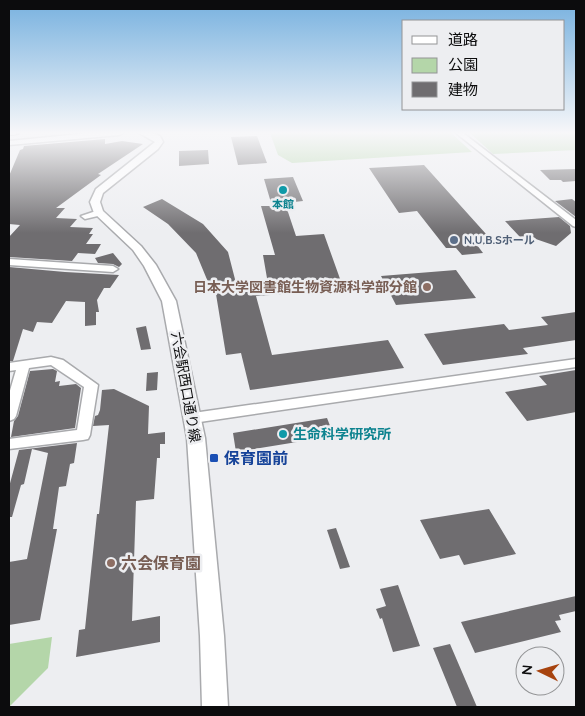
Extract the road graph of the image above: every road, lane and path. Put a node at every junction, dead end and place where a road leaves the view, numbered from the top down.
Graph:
1 (130, 166) edge
2 (502, 166) edge
3 (99, 213) junction
4 (85, 216) dead end
5 (576, 224) edge
6 (9, 262) edge
7 (113, 269) dead end
8 (576, 363) edge
9 (24, 365) junction
10 (9, 367) edge
11 (9, 416) edge
12 (193, 418) junction
13 (9, 444) edge
14 (215, 707) edge

1 - 3 street
2 - 5 street
3 - 4 street
3 - 12 street, 六会駅西口通り線
6 - 7 street
8 - 12 street
9 - 10 street
9 - 11 street
9 - 13 street
12 - 14 street, 六会駅西口通り線

